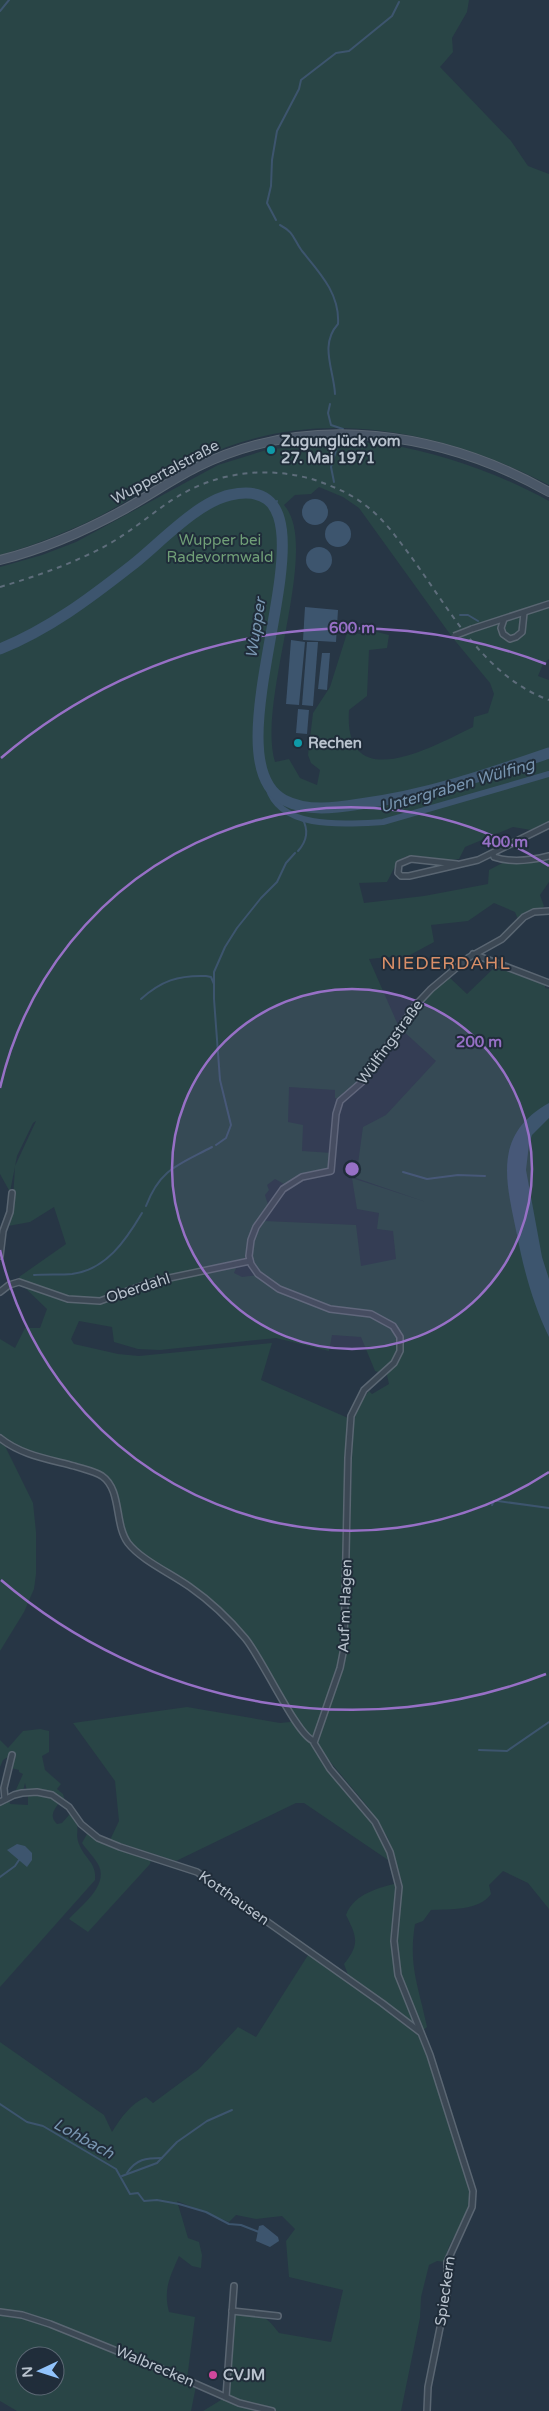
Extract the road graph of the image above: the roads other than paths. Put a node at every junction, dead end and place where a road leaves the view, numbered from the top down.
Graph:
1 (549, 492) edge
2 (0, 560) edge
3 (549, 604) edge
4 (524, 613) junction
5 (504, 619) junction
6 (454, 636) dead end
7 (549, 825) edge
8 (493, 854) junction
9 (549, 856) edge
10 (457, 864) junction
11 (549, 911) edge
12 (473, 954) junction
13 (549, 983) edge
14 (12, 1193) dead end
15 (0, 1256) edge
16 (250, 1262) junction
17 (0, 1290) edge
18 (0, 1438) edge
19 (314, 1741) junction
20 (12, 1755) dead end
21 (3, 1801) edge
22 (422, 2034) junction
23 (234, 2286) dead end
24 (232, 2311) junction
25 (0, 2312) edge
26 (278, 2316) dead end
27 (226, 2398) junction
28 (272, 2411) edge
29 (427, 2411) edge

1 - 2 main road, Wuppertalstraße
3 - 4 street
4 - 5 street
4 - 5 street
5 - 6 street, bridge
7 - 8 street
8 - 9 street
8 - 10 street
10 - 10 street
11 - 12 street, Wülfingstraße
12 - 13 street
12 - 16 street, Wülfingstraße
14 - 15 street
16 - 17 street, Oberdahl
16 - 19 street, Auf'm Hagen
18 - 19 street
19 - 22 street
20 - 21 street, Kotthausen
21 - 22 street, Kotthausen
22 - 29 street, Spieckern
23 - 24 street
24 - 26 street
24 - 27 street
25 - 27 street, Walbrecken
27 - 28 street, Walbrecken

